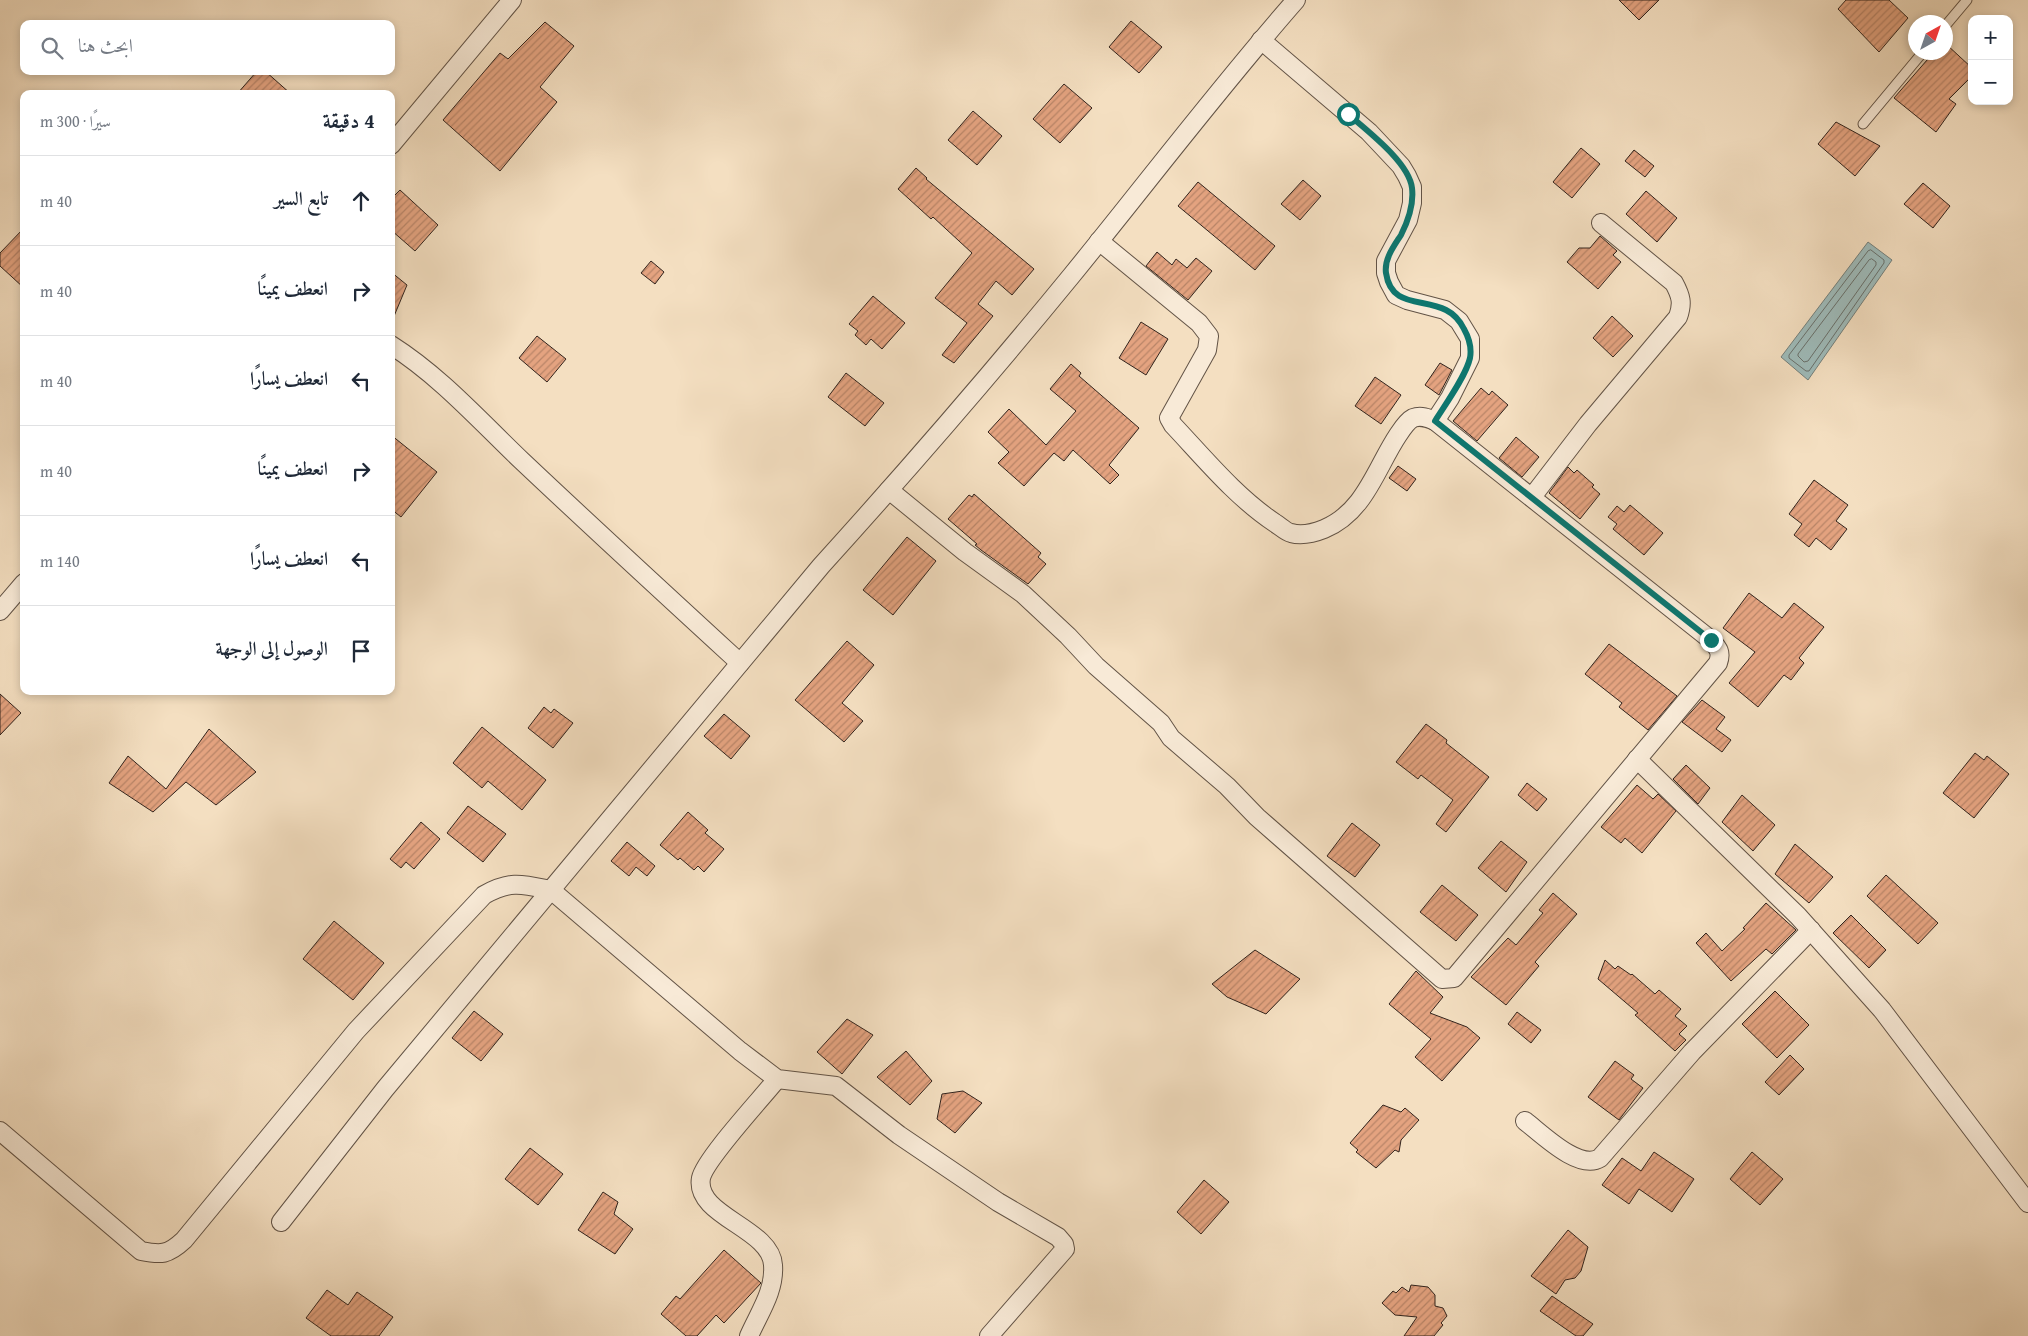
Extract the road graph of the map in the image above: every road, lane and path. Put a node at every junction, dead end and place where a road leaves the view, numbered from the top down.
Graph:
1 (512, 0) edge
2 (1296, 0) edge
3 (1967, 0) edge
4 (1953, 17) edge
5 (1261, 40) junction
6 (1916, 60) edge
7 (1863, 124) dead end
8 (395, 141) edge
9 (1601, 223) dead end
10 (1100, 241) junction
11 (395, 347) edge
12 (1435, 421) junction
13 (890, 490) junction
14 (1532, 497) junction
15 (20, 588) edge
16 (0, 611) edge
17 (740, 662) junction
18 (1637, 759) junction
19 (551, 890) junction
20 (1811, 930) junction
21 (777, 1079) junction
22 (1525, 1121) dead end
23 (0, 1131) edge
24 (2028, 1203) edge
25 (281, 1222) dead end
26 (749, 1336) edge
27 (989, 1336) edge

1 - 8 street
2 - 5 street
3 - 4 lane
5 - 10 street
5 - 12 street
6 - 7 lane
9 - 14 street
10 - 12 street
10 - 13 street
11 - 17 street
12 - 14 street
13 - 17 street
13 - 18 street
14 - 18 street
15 - 16 street
17 - 19 street
18 - 20 street
19 - 21 street
19 - 23 street
19 - 25 street
20 - 22 street
20 - 24 street
21 - 26 street
21 - 27 street

